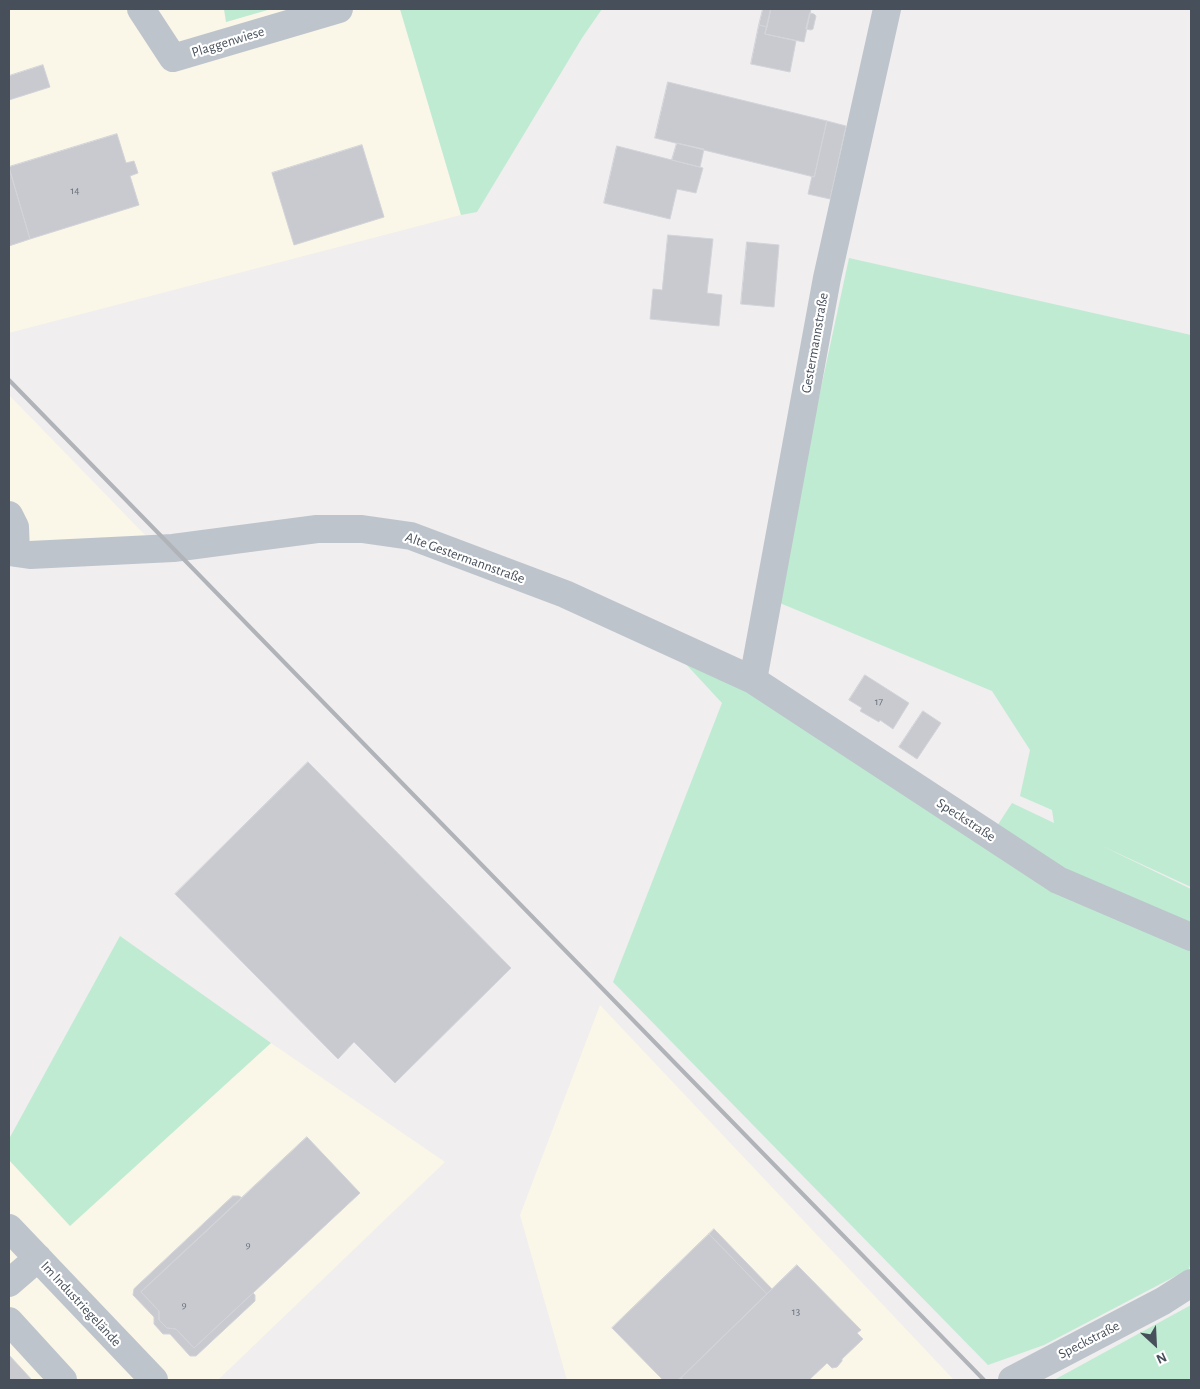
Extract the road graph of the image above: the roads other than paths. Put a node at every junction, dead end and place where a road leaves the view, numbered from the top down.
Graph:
1 (141, 9) edge
2 (339, 9) edge
3 (887, 9) edge
4 (9, 515) edge
5 (12, 552) edge
6 (753, 680) junction
7 (1191, 937) edge
8 (9, 1228) edge
9 (38, 1258) junction
10 (9, 1283) edge
11 (1191, 1283) edge
12 (9, 1321) edge
13 (63, 1380) edge
14 (154, 1380) edge
15 (1012, 1380) edge

1 - 2 street, Plaggenwiese
3 - 6 street, Gestermannstraße
4 - 5 street
5 - 6 street, Alte Gestermannstraße
6 - 7 street, Speckstraße
8 - 9 street, Im Industriegelände
9 - 10 street
9 - 14 street, Im Industriegelände
11 - 15 street, Speckstraße
12 - 13 street

